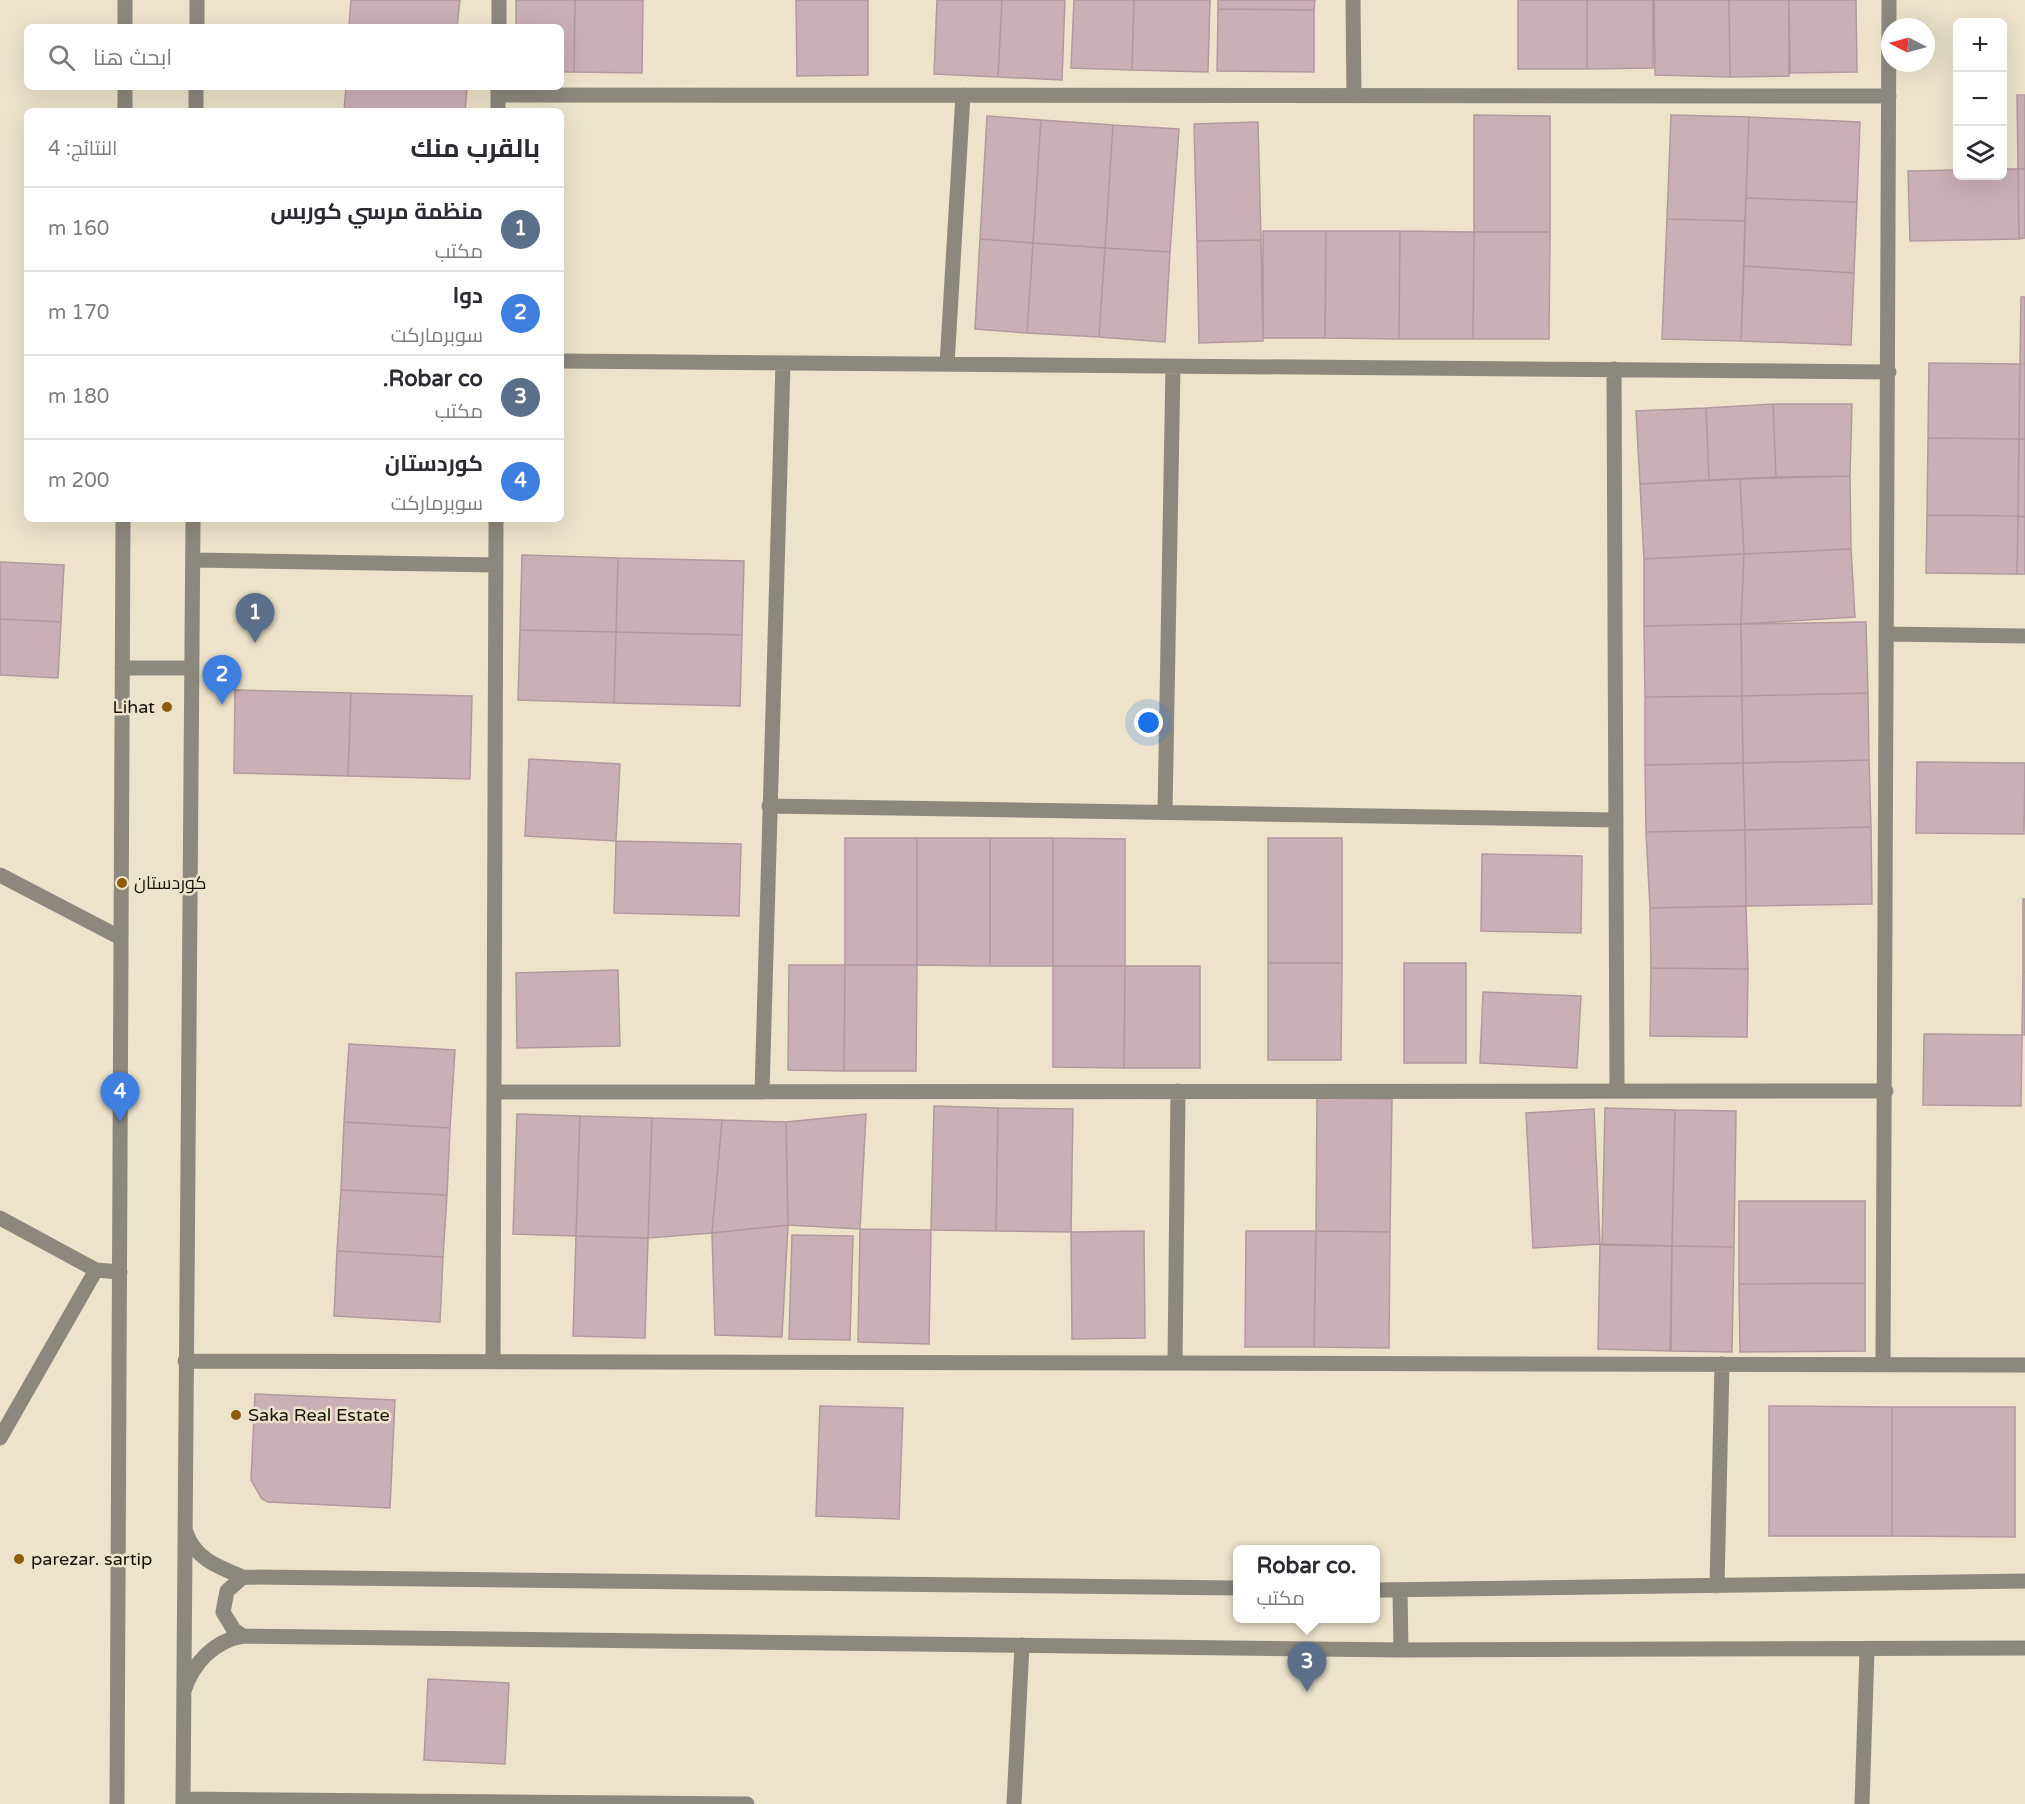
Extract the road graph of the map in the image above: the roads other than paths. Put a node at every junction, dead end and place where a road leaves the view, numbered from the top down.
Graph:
1 (125, 0) edge
2 (197, 0) edge
3 (499, 0) edge
4 (1353, 0) edge
5 (1889, 0) edge
6 (125, 24) edge
7 (197, 24) edge
8 (499, 24) edge
9 (125, 90) edge
10 (196, 90) edge
11 (498, 91) edge
12 (963, 95) junction
13 (1354, 96) junction
14 (1889, 96) junction
15 (124, 108) edge
16 (196, 108) edge
17 (498, 108) edge
18 (564, 361) edge
19 (783, 363) junction
20 (947, 364) junction
21 (1173, 366) junction
22 (1614, 369) junction
23 (1889, 372) junction
24 (123, 522) edge
25 (193, 522) edge
26 (496, 522) edge
27 (192, 560) junction
28 (496, 565) junction
29 (1887, 634) junction
30 (2025, 636) edge
31 (122, 668) junction
32 (192, 668) junction
33 (769, 806) junction
34 (1165, 812) junction
35 (1615, 820) junction
36 (0, 875) edge
37 (121, 938) junction
38 (1886, 1090) junction
39 (1178, 1091) junction
40 (1617, 1091) junction
41 (494, 1092) junction
42 (762, 1092) junction
43 (0, 1218) edge
44 (96, 1270) junction
45 (120, 1272) junction
46 (185, 1361) junction
47 (493, 1361) junction
48 (1175, 1363) junction
49 (1722, 1364) junction
50 (1883, 1364) junction
51 (2025, 1365) edge
52 (0, 1438) edge
53 (184, 1524) junction
54 (243, 1577) junction
55 (2025, 1581) edge
56 (1717, 1586) junction
57 (1233, 1588) edge
58 (1380, 1590) edge
59 (1400, 1590) junction
60 (243, 1636) junction
61 (1022, 1645) junction
62 (2025, 1648) edge
63 (1401, 1650) junction
64 (1867, 1650) junction
65 (184, 1690) junction
66 (183, 1802) edge
67 (471, 1803) edge
68 (117, 1804) edge
69 (747, 1804) edge
70 (1014, 1804) edge
71 (1862, 1804) edge

1 - 6 street
2 - 7 street
3 - 8 street
4 - 13 street
5 - 14 street
9 - 15 street
10 - 16 street
11 - 12 street
11 - 17 street
12 - 13 street
12 - 20 street
13 - 14 street
14 - 23 street
18 - 19 street
19 - 20 street
19 - 33 street
20 - 21 street
21 - 22 street
21 - 34 street
22 - 23 street
22 - 35 street
23 - 29 street
24 - 31 street
25 - 27 street
26 - 28 street
27 - 28 street
27 - 32 street
28 - 41 street
29 - 30 street
29 - 38 street
31 - 32 street
31 - 37 street
32 - 46 street
33 - 34 street
33 - 42 street
34 - 35 street
35 - 40 street
36 - 37 street
37 - 45 street
38 - 40 street
38 - 50 street
39 - 40 street
39 - 42 street
39 - 48 street
41 - 42 street
41 - 47 street
43 - 44 street
44 - 45 street
44 - 52 street
45 - 68 street
46 - 47 street
46 - 53 street
47 - 48 street
48 - 49 street
49 - 50 street
49 - 56 street
50 - 51 street
53 - 54 street
53 - 65 street
54 - 57 street
54 - 60 street
55 - 56 street
56 - 59 street
58 - 59 street
59 - 63 street
60 - 61 street
60 - 65 street
61 - 63 street
61 - 70 street
62 - 64 street
63 - 64 street
64 - 71 street
65 - 66 street
66 - 67 street
67 - 69 street

